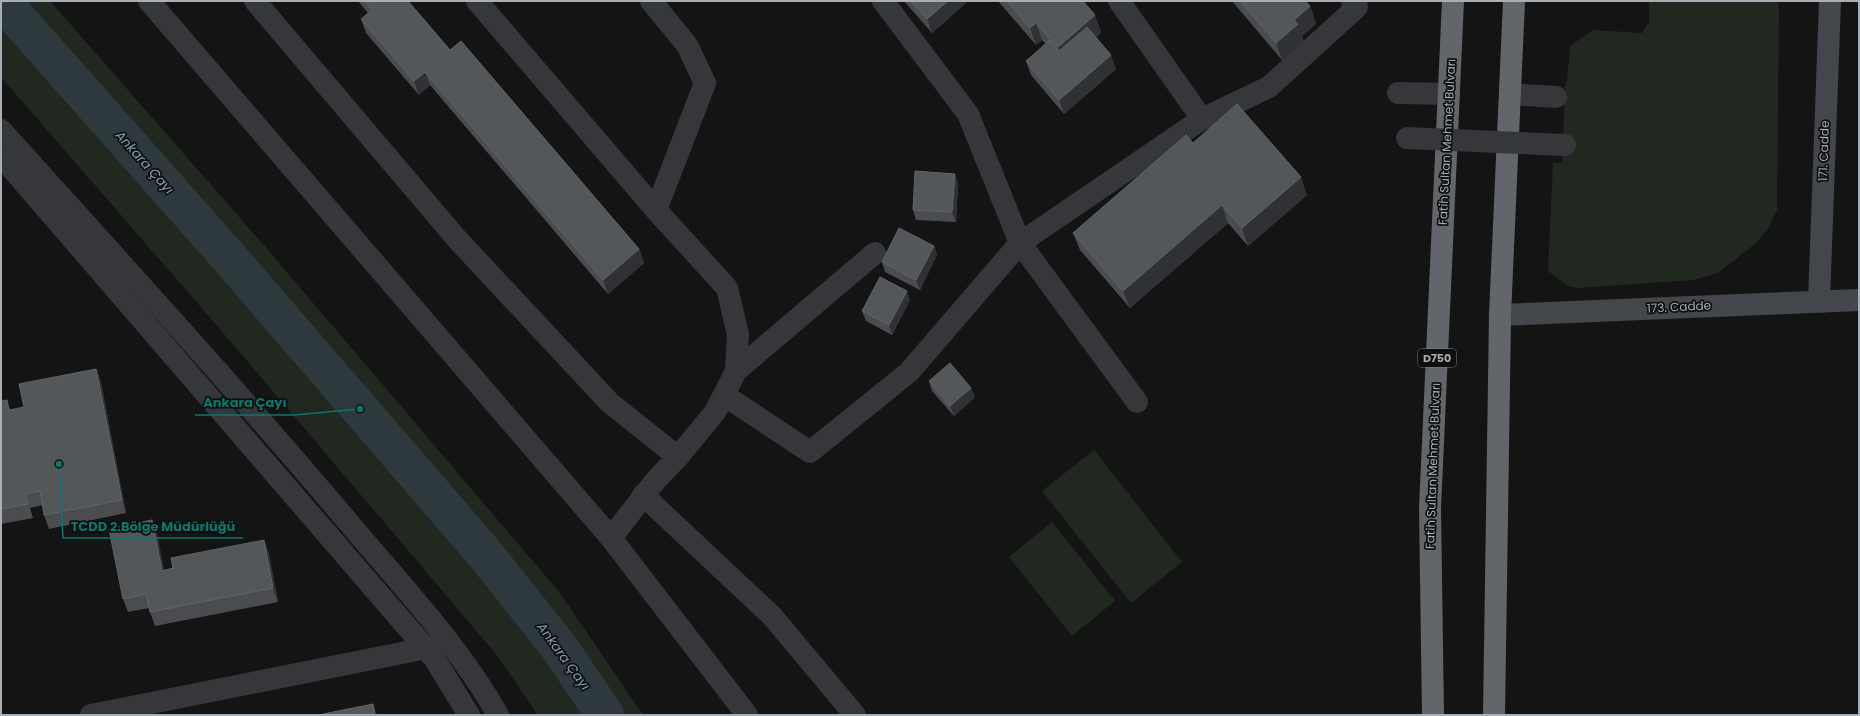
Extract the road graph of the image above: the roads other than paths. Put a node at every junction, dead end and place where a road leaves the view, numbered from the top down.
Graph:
1 (149, 1) edge
2 (255, 1) edge
3 (477, 1) edge
4 (651, 1) edge
5 (883, 1) edge
6 (1119, 1) edge
7 (1352, 1) edge
8 (1453, 1) edge
9 (1514, 1) edge
10 (1830, 1) edge
11 (1398, 93) dead end
12 (1449, 94) junction
13 (1510, 94) junction
14 (1556, 97) dead end
15 (1202, 119) junction
16 (1, 130) edge
17 (1407, 138) dead end
18 (1565, 145) dead end
19 (1, 156) edge
20 (656, 210) junction
21 (1020, 243) junction
22 (875, 253) dead end
23 (1859, 300) edge
24 (1819, 301) junction
25 (1500, 315) junction
26 (736, 371) junction
27 (724, 395) junction
28 (1137, 402) dead end
29 (678, 457) junction
30 (643, 495) junction
31 (611, 538) junction
32 (450, 644) junction
33 (425, 649) junction
34 (91, 715) edge
35 (469, 715) edge
36 (498, 715) edge
37 (747, 715) edge
38 (855, 715) edge
39 (1433, 715) edge
40 (1494, 715) edge

1 - 31 street
2 - 29 street
3 - 20 street
4 - 20 street
5 - 21 street
6 - 15 street
7 - 15 street
8 - 12 highway, Fatih Sultan Mehmet Bulvarı / D750
9 - 13 highway
10 - 24 street, 171. Cadde
11 - 12 street
12 - 39 highway, Fatih Sultan Mehmet Bulvarı / D750
13 - 14 street
13 - 25 highway
15 - 21 street
16 - 32 street
17 - 18 street, bridge
19 - 33 street
20 - 26 street
21 - 27 street
21 - 28 street
22 - 26 street
23 - 24 street, 173. Cadde
24 - 25 street, 173. Cadde
25 - 40 highway
26 - 27 street
27 - 29 street
29 - 30 street
30 - 31 street
30 - 38 street
31 - 37 street
32 - 33 street
32 - 36 street
33 - 34 street
33 - 35 street

